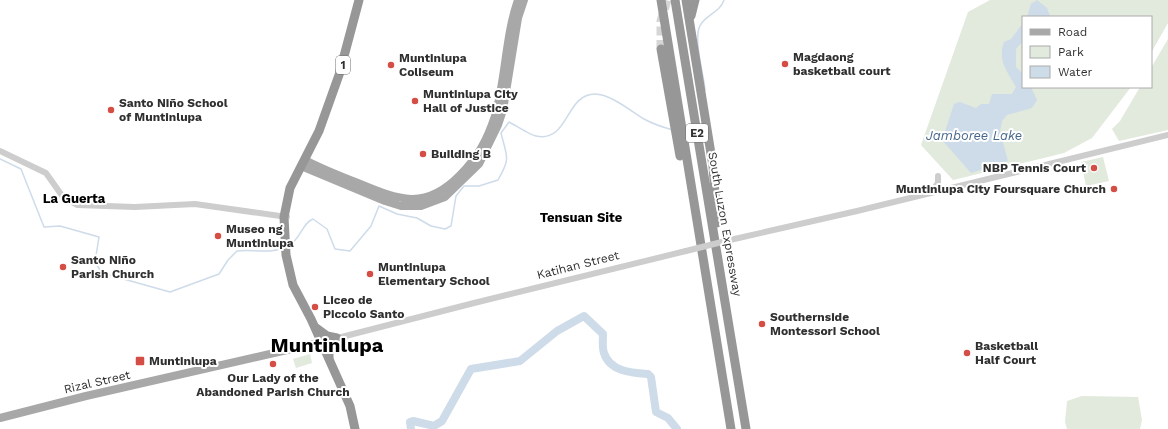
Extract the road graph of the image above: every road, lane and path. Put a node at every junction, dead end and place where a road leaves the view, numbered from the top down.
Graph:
1 (359, 0) edge
2 (518, 0) edge
3 (524, 0) edge
4 (661, 0) edge
5 (675, 0) edge
6 (686, 0) edge
7 (695, 0) edge
8 (690, 28) junction
9 (660, 49) tunnel mouth
10 (1168, 134) edge
11 (0, 151) edge
12 (304, 165) junction
13 (938, 176) dead end
14 (930, 193) junction
15 (693, 198) junction
16 (286, 219) junction
17 (720, 267) junction
18 (300, 301) junction
19 (315, 327) junction
20 (337, 338) junction
21 (319, 343) junction
22 (329, 358) junction
23 (0, 418) edge
24 (351, 429) edge
25 (356, 429) edge
26 (731, 429) edge
27 (746, 429) edge

1 - 12 highway, 1
2 - 12 main road
3 - 12 main road
4 - 15 highway, E2
5 - 17 highway, South Luzon Expressway / E2
6 - 8 highway
7 - 8 highway
8 - 17 highway
9 - 15 highway
10 - 14 street, Katihan Street
11 - 16 street
12 - 16 highway, 1
13 - 14 street
14 - 20 street, Katihan Street, bridge
15 - 26 highway, E2
16 - 18 highway, 1
17 - 27 highway, South Luzon Expressway / E2
18 - 19 highway, 1
18 - 21 highway, 1
19 - 20 highway
19 - 21 highway, 1
20 - 21 street, Katihan Street
20 - 22 highway
21 - 22 highway, 1
21 - 23 main road, Rizal Street
21 - 24 highway, 1
22 - 25 highway, 1

